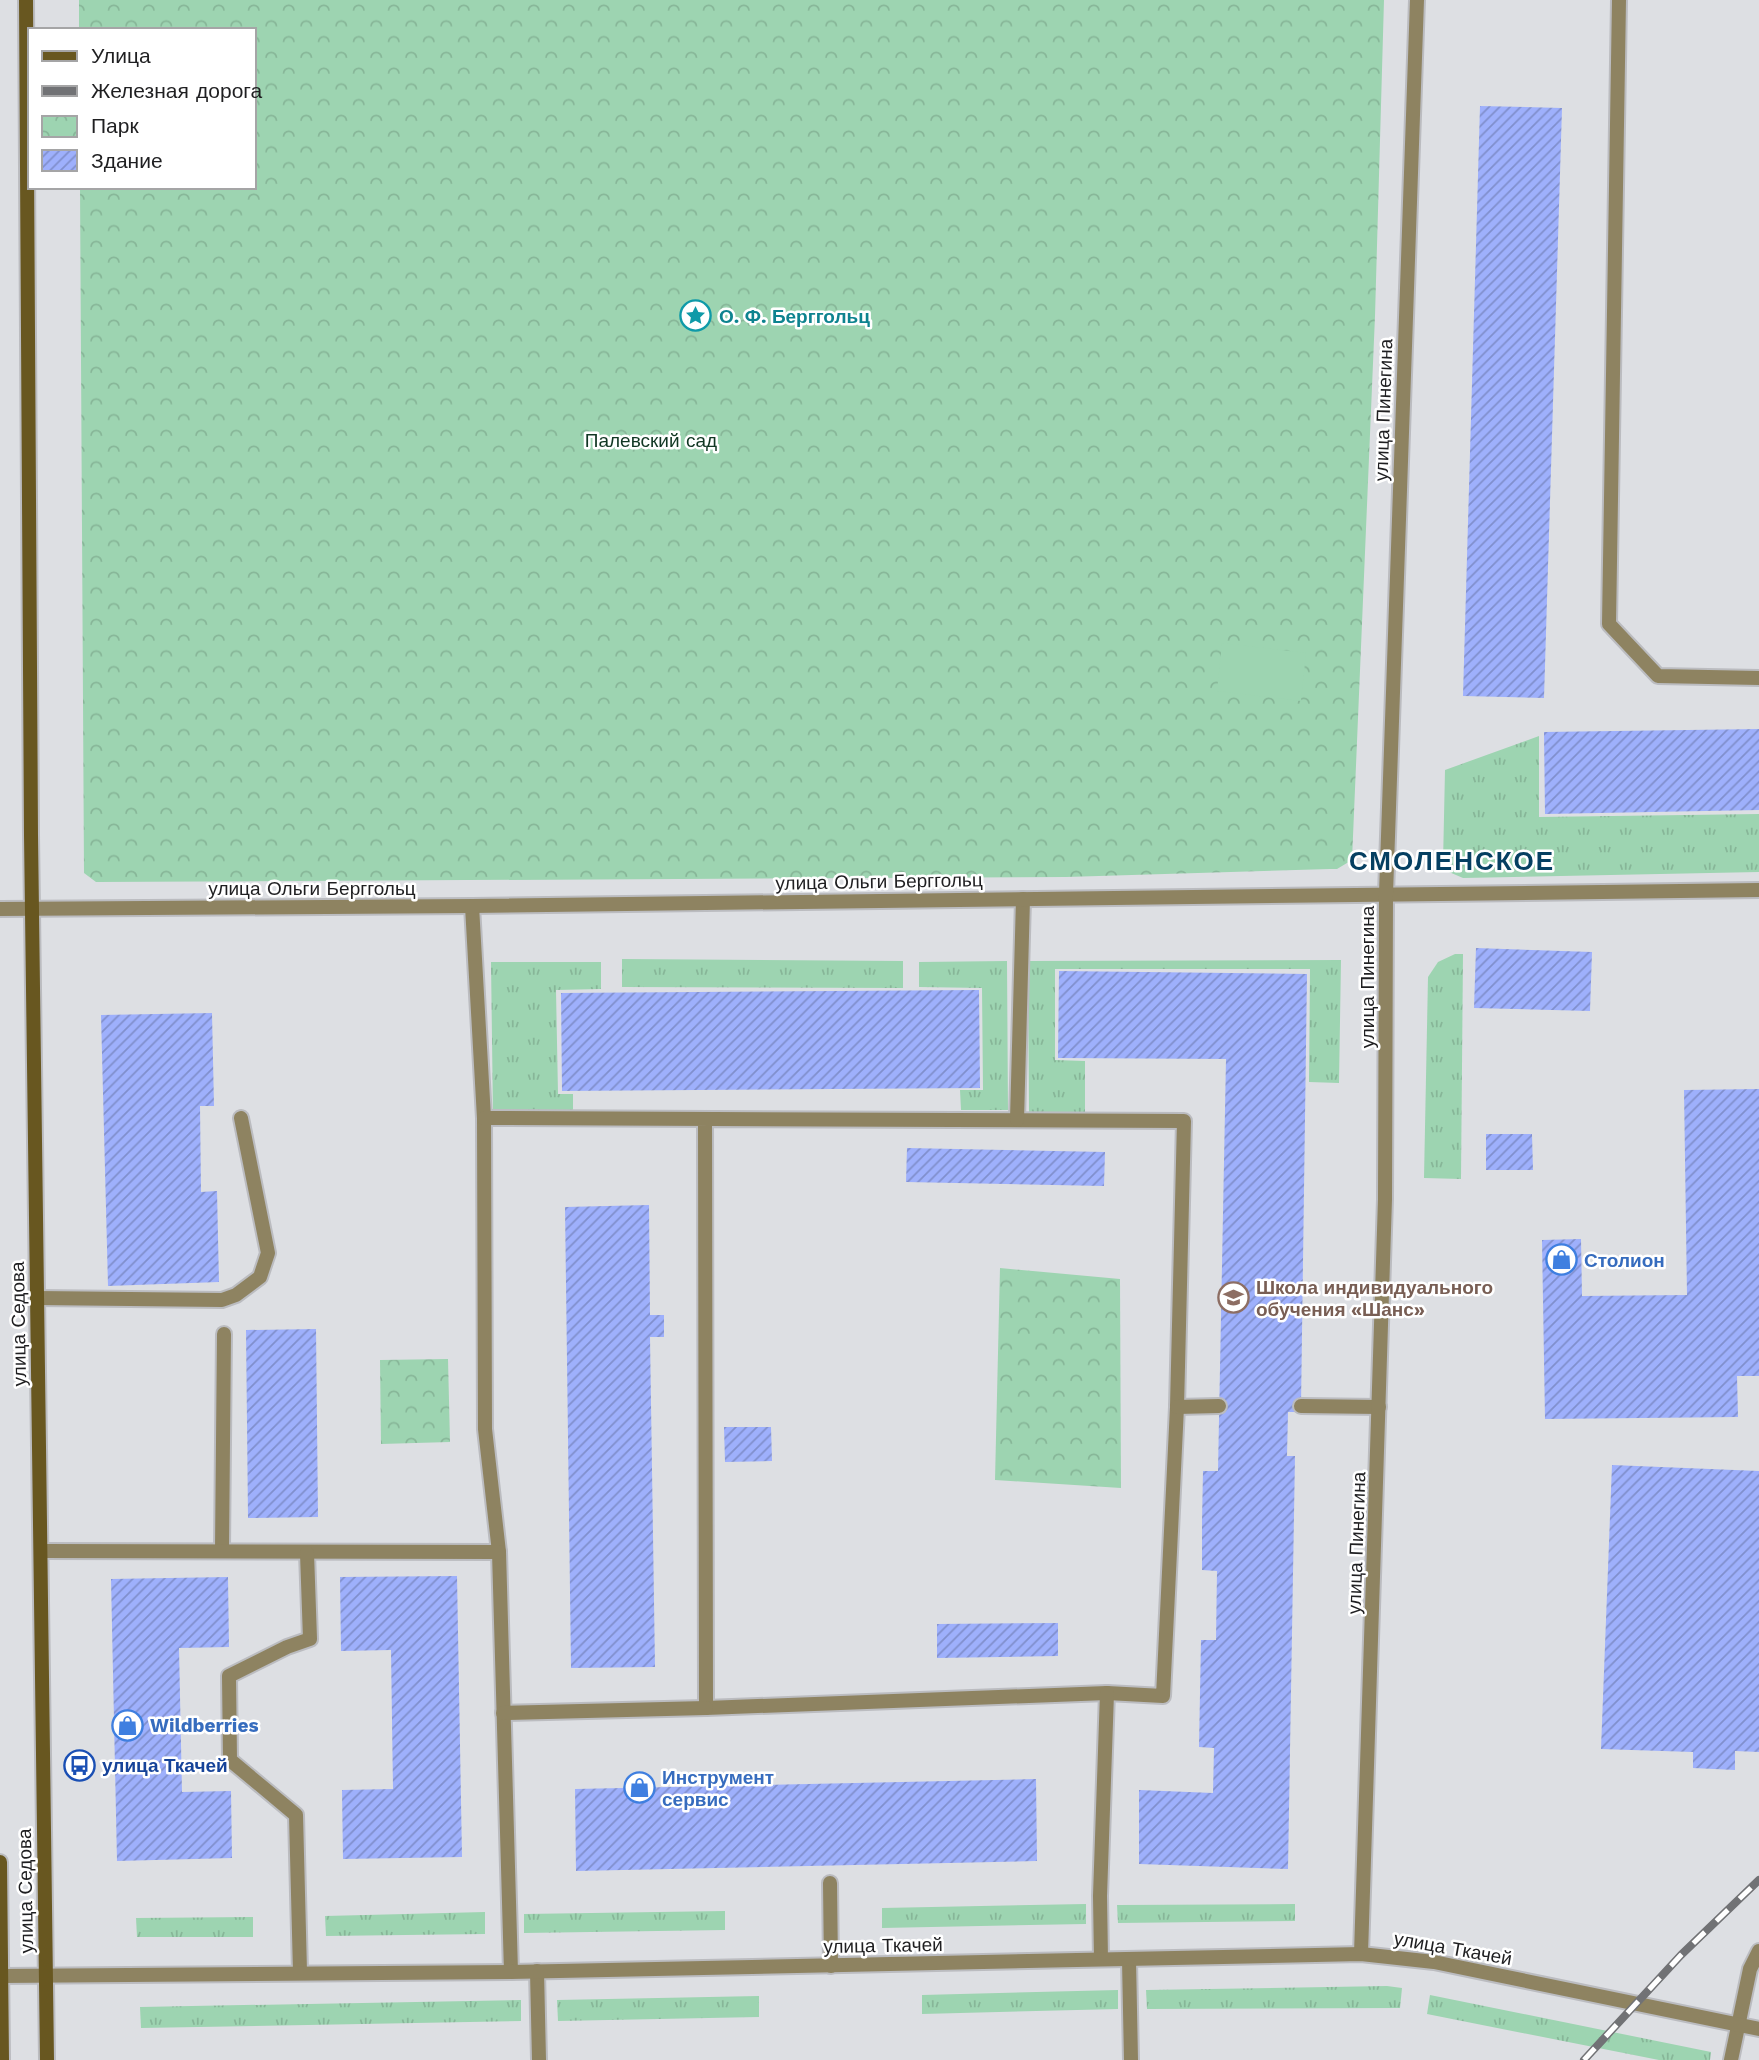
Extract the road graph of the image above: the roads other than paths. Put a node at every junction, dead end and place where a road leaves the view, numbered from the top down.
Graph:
1 (26, 0) edge
2 (1416, 0) edge
3 (1619, 0) edge
4 (1759, 678) edge
5 (1759, 890) edge
6 (1385, 894) junction
7 (1023, 899) junction
8 (472, 906) junction
9 (0, 909) edge
10 (32, 909) junction
11 (241, 1118) dead end
12 (484, 1118) junction
13 (705, 1119) junction
14 (1017, 1120) junction
15 (37, 1298) junction
16 (223, 1334) dead end
17 (1219, 1406) dead end
18 (1301, 1406) dead end
19 (1177, 1407) junction
20 (1379, 1407) junction
21 (42, 1550) junction
22 (222, 1550) junction
23 (499, 1552) junction
24 (307, 1553) junction
25 (1107, 1693) junction
26 (706, 1709) junction
27 (503, 1713) junction
28 (0, 1862) edge
29 (830, 1883) dead end
30 (1759, 1951) edge
31 (1362, 1954) junction
32 (1101, 1959) junction
33 (1129, 1960) junction
34 (831, 1966) junction
35 (537, 1971) junction
36 (300, 1972) junction
37 (511, 1972) junction
38 (46, 1975) junction
39 (1, 1976) edge
40 (1738, 2025) junction
41 (1759, 2029) edge
42 (2, 2060) edge
43 (47, 2060) edge
44 (539, 2060) edge
45 (1131, 2060) edge
46 (1731, 2060) edge

1 - 10 main road, улица Седова
2 - 6 street, улица Пинегина
3 - 4 street
5 - 6 street, улица Ольги Берггольц
6 - 7 street, улица Ольги Берггольц
6 - 20 street, улица Пинегина
7 - 8 street, улица Ольги Берггольц
7 - 14 street
8 - 10 street, улица Ольги Берггольц
8 - 12 street
9 - 10 street, улица Ольги Берггольц
10 - 15 main road, улица Седова
11 - 15 street
12 - 13 street
12 - 23 street
13 - 14 street
13 - 26 street
14 - 19 street
15 - 21 main road, улица Седова
16 - 22 street
17 - 19 street
18 - 20 street
19 - 25 street
20 - 31 street, улица Пинегина
21 - 22 street
21 - 38 main road, улица Седова
22 - 24 street
23 - 24 street
23 - 27 street
24 - 36 street
25 - 26 street
25 - 32 street
26 - 27 street
27 - 37 street
28 - 39 main road, улица Седова
29 - 34 street
30 - 40 street
31 - 33 street, улица Ткачей
31 - 40 street, улица Ткачей
32 - 33 street, улица Ткачей
32 - 34 street, улица Ткачей
33 - 45 street
34 - 35 street, улица Ткачей
35 - 37 street, улица Ткачей
35 - 44 street
36 - 37 street, улица Ткачей
36 - 38 street, улица Ткачей
38 - 39 street, улица Ткачей
38 - 43 main road, улица Седова
39 - 42 main road, улица Седова
40 - 41 street, улица Ткачей
40 - 46 street

